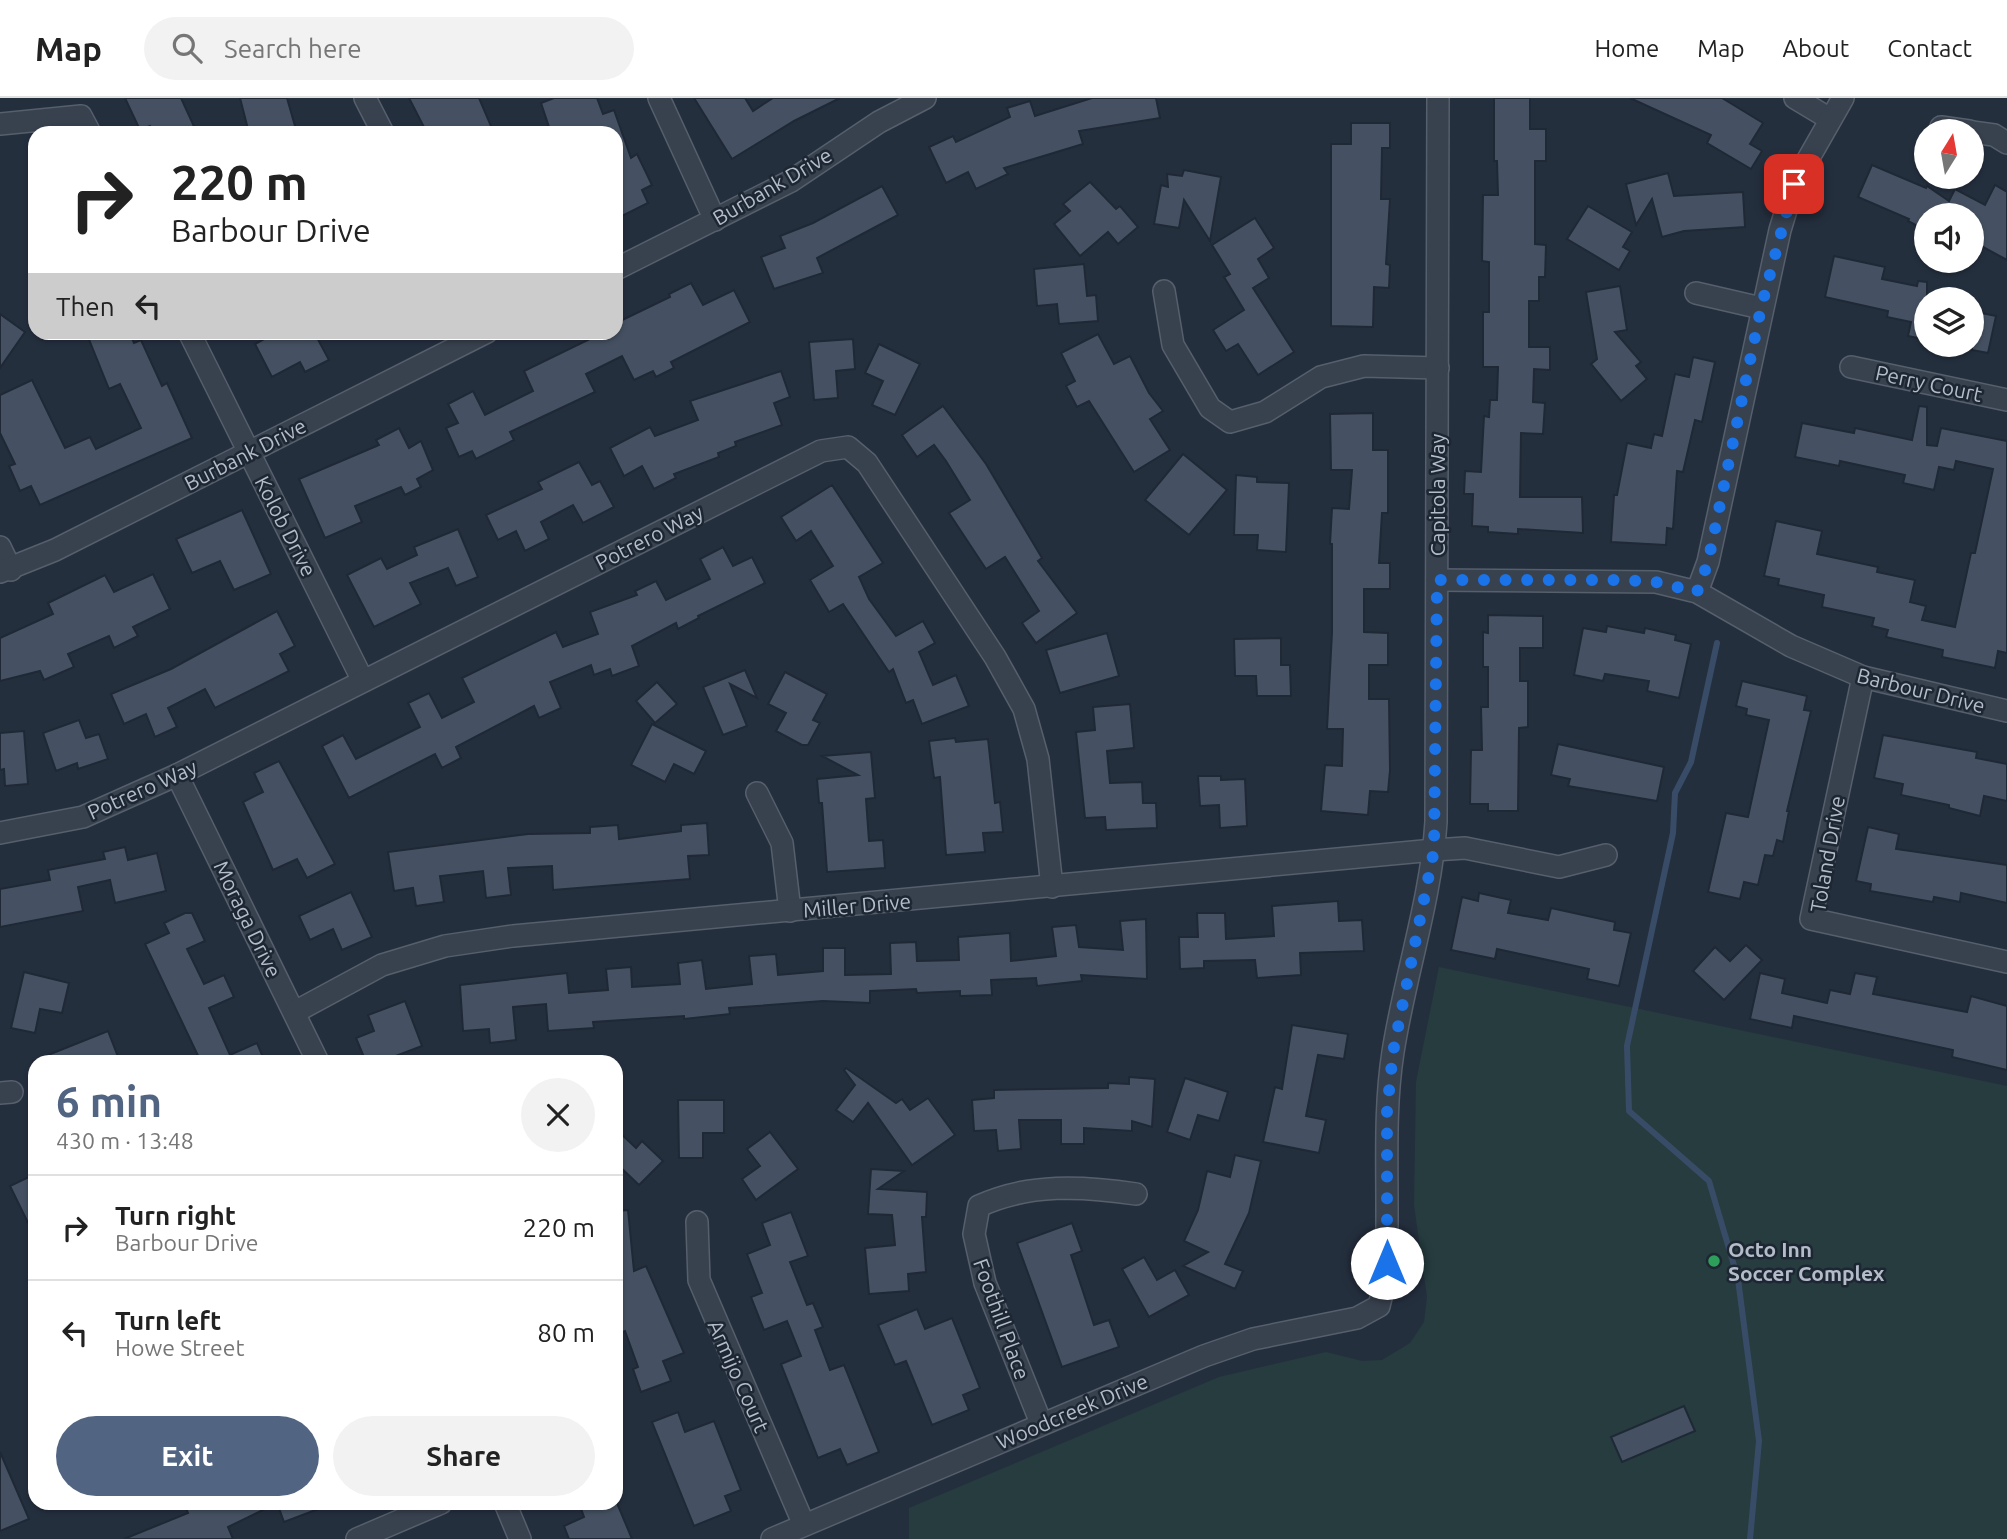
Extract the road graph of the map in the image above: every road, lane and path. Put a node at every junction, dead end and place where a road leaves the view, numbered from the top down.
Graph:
1 (365, 98) edge
2 (659, 98) edge
3 (925, 98) edge
4 (1438, 98) edge
5 (1795, 98) edge
6 (1843, 98) edge
7 (81, 116) edge
8 (1830, 119) junction
9 (0, 124) edge
10 (379, 126) edge
11 (1984, 134) edge
12 (2007, 143) edge
13 (715, 220) junction
14 (623, 266) edge
15 (1164, 291) dead end
16 (1696, 293) dead end
17 (1761, 308) junction
18 (193, 340) edge
19 (470, 340) edge
20 (1851, 367) dead end
21 (1438, 368) junction
22 (2007, 400) edge
23 (249, 452) junction
24 (0, 547) edge
25 (5, 571) edge
26 (1437, 580) junction
27 (1697, 592) junction
28 (1863, 677) junction
29 (363, 681) junction
30 (2007, 711) edge
31 (177, 775) junction
32 (757, 793) dead end
33 (0, 833) edge
34 (1434, 850) junction
35 (1605, 855) dead end
36 (1052, 887) junction
37 (790, 911) junction
38 (2007, 962) edge
39 (295, 1012) junction
40 (315, 1055) edge
41 (1136, 1194) dead end
42 (697, 1222) dead end
43 (1379, 1306) joint
44 (1041, 1423) junction
45 (425, 1510) edge
46 (508, 1510) edge
47 (804, 1525) junction
48 (358, 1539) edge
49 (520, 1539) edge
50 (772, 1539) edge

1 - 10 street
2 - 13 street
3 - 13 street, Burbank Drive
4 - 21 street, Capitola Way
5 - 8 street
6 - 8 street
7 - 9 street
8 - 17 street
11 - 12 street
13 - 14 street, Burbank Drive
15 - 21 street
16 - 17 street
17 - 27 street
18 - 23 street, Kolob Drive
19 - 23 street, Burbank Drive
20 - 22 street, Perry Court
21 - 26 street, Capitola Way
23 - 25 street, Burbank Drive
23 - 29 street, Kolob Drive
24 - 25 street
26 - 27 street, Barbour Drive
26 - 34 street, Capitola Way
27 - 28 street, Barbour Drive
28 - 30 street, Barbour Drive
28 - 38 street, Toland Drive
29 - 31 street, Potrero Way
29 - 36 street, Potrero Way
31 - 33 street, Potrero Way
31 - 39 street, Moraga Drive
32 - 37 street
34 - 35 street, Miller Drive
34 - 36 street, Miller Drive
34 - 43 street, Capitola Way
36 - 37 street, Miller Drive
37 - 39 street, Miller Drive
39 - 40 street, Moraga Drive
41 - 44 street, Foothill Place
42 - 47 street, Armijo Court
43 - 44 street, Woodcreek Drive
44 - 47 street, Woodcreek Drive
45 - 48 street
46 - 49 street
47 - 50 street, Woodcreek Drive

